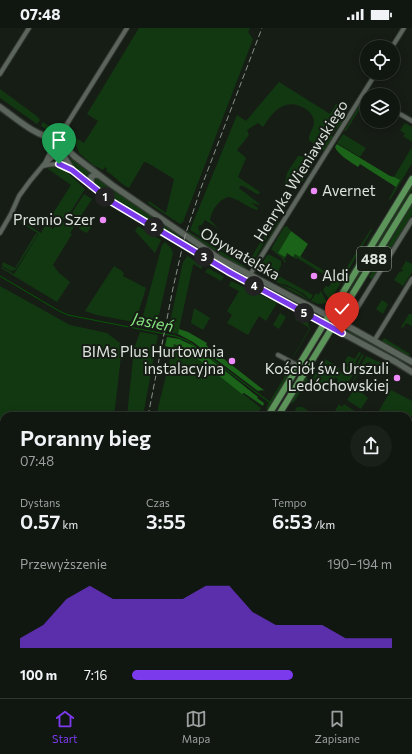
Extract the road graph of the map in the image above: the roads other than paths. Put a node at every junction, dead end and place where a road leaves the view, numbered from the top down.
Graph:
1 (29, 28) edge
2 (127, 28) edge
3 (404, 28) edge
4 (396, 40) edge
5 (0, 74) edge
6 (360, 103) edge
7 (0, 107) edge
8 (400, 114) edge
9 (412, 122) edge
10 (67, 124) junction
11 (34, 130) junction
12 (56, 137) junction
13 (66, 139) junction
14 (51, 146) junction
15 (67, 149) junction
16 (59, 153) junction
17 (44, 165) junction
18 (72, 170) junction
19 (98, 174) junction
20 (412, 179) edge
21 (91, 186) junction
22 (412, 197) edge
23 (412, 220) edge
24 (0, 234) edge
25 (250, 276) junction
26 (412, 279) edge
27 (246, 282) junction
28 (353, 315) dead end
29 (328, 316) junction
30 (337, 320) junction
31 (324, 324) junction
32 (333, 328) junction
33 (374, 341) junction
34 (278, 355) dead end
35 (412, 362) edge
36 (299, 366) junction
37 (412, 372) edge
38 (280, 411) edge
39 (270, 412) edge

1 - 5 street
2 - 10 street
3 - 4 street
6 - 25 street, Henryka Wieniawskiego
7 - 11 main road
8 - 9 street
10 - 12 street
10 - 13 street
11 - 12 main road
11 - 14 main road
12 - 13 main road
12 - 14 main road
13 - 15 main road
14 - 16 main road
14 - 17 street
15 - 16 main road
15 - 19 main road, Obywatelska
16 - 17 street
16 - 18 main road, Obywatelska
17 - 18 street, Obywatelska
17 - 24 street
18 - 21 main road, Obywatelska
19 - 21 main road
19 - 25 main road, Obywatelska
20 - 29 main road, 488
21 - 27 main road, Obywatelska
22 - 30 main road, 488
23 - 28 street
25 - 27 street, Henryka Wieniawskiego
25 - 29 main road, Obywatelska
26 - 33 street
27 - 31 main road, Obywatelska
29 - 30 main road, Obywatelska
29 - 31 main road, 488
30 - 32 main road, 488
30 - 33 main road, Obywatelska
31 - 32 main road, Obywatelska
31 - 36 main road, 488
32 - 37 main road, Obywatelska
32 - 38 main road, 488
33 - 35 main road, Obywatelska
34 - 36 street
36 - 39 main road, 488

